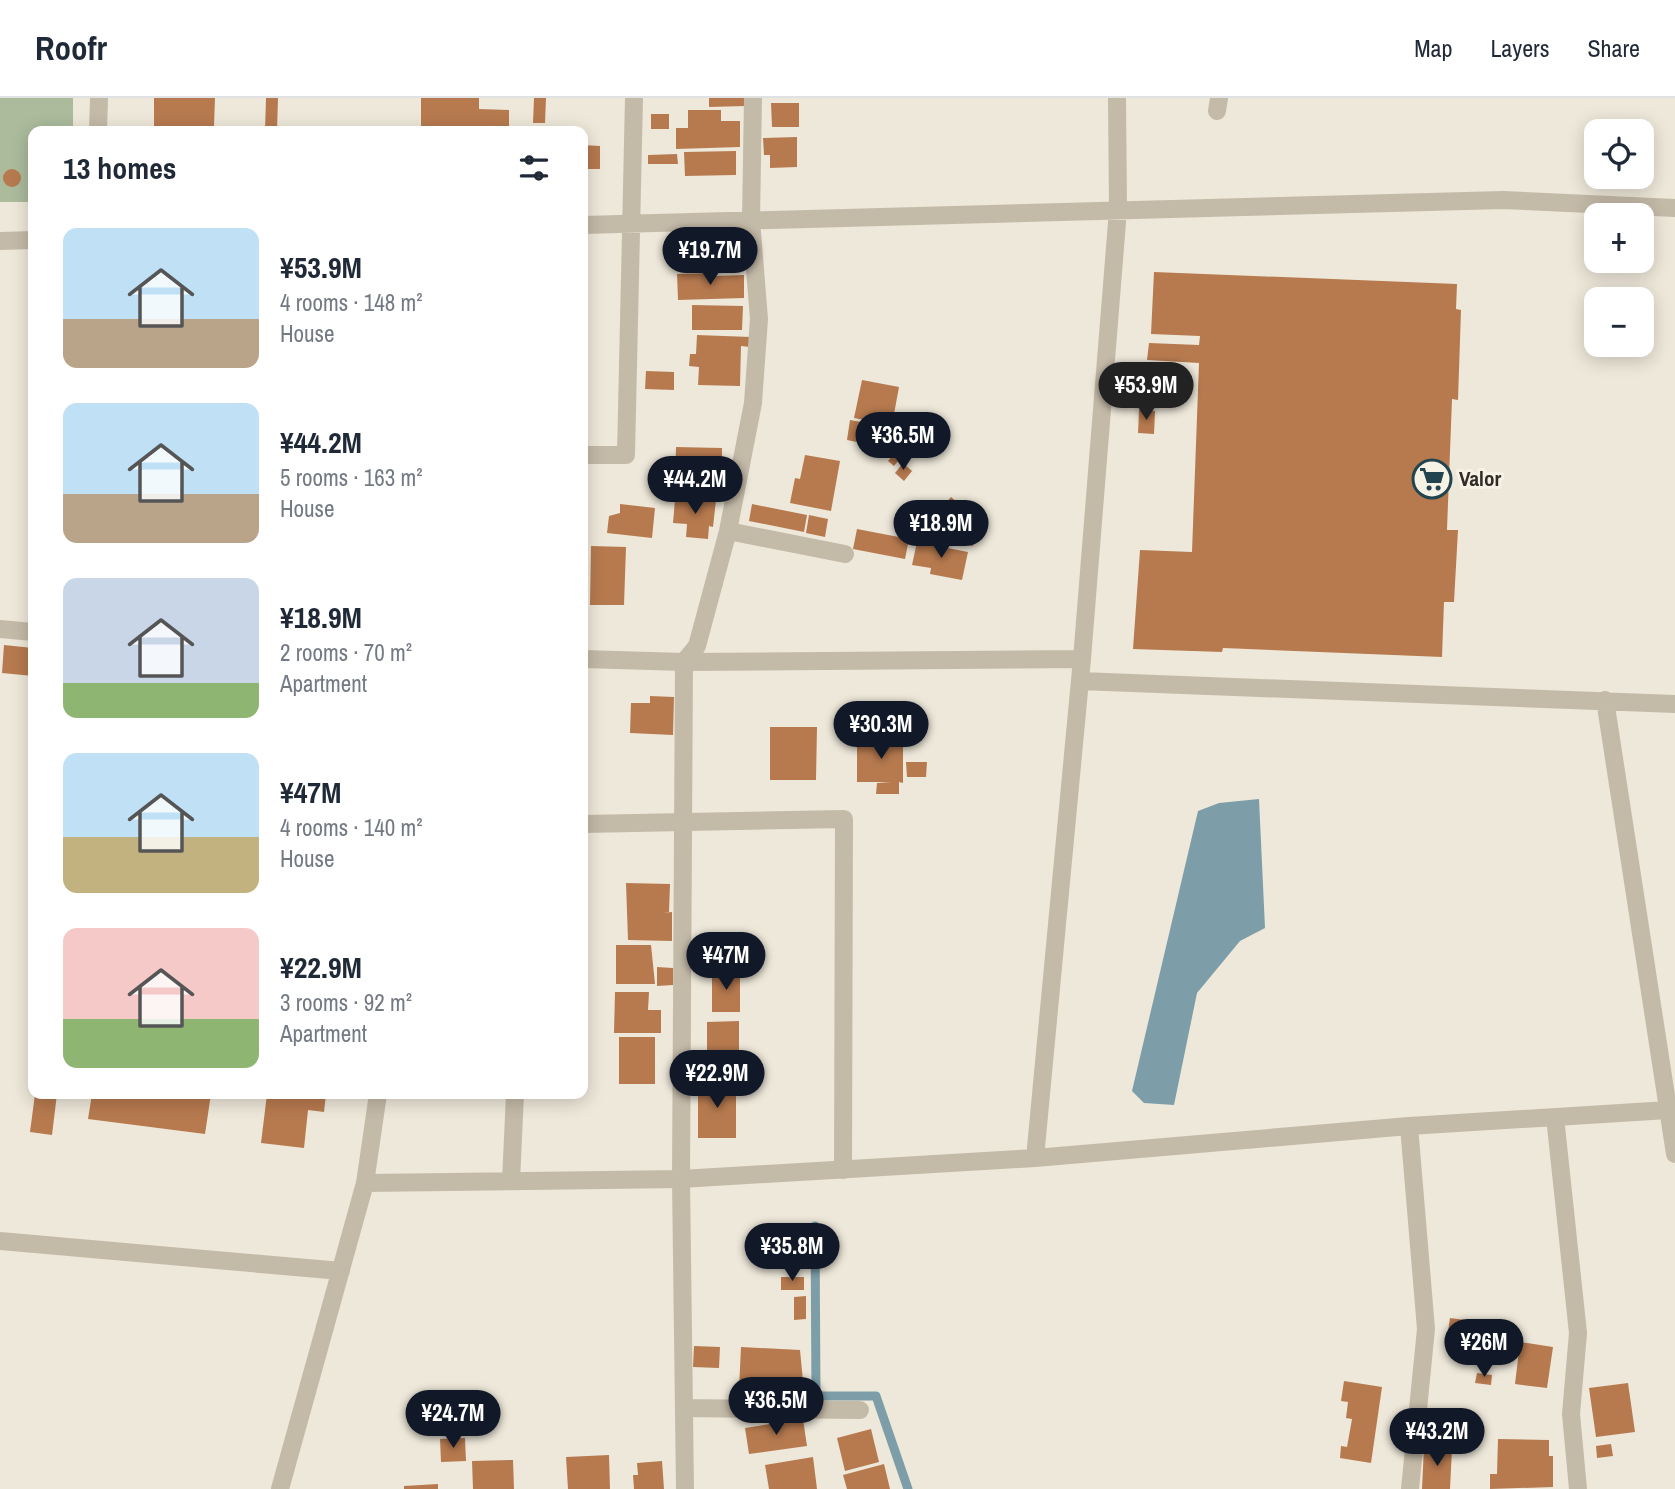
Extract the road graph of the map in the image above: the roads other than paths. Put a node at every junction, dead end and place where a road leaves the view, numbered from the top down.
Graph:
1 (99, 98) edge
2 (634, 98) edge
3 (753, 98) edge
4 (1117, 98) edge
5 (98, 126) edge
6 (1675, 208) edge
7 (1118, 210) junction
8 (751, 220) junction
9 (630, 224) junction
10 (588, 225) edge
11 (28, 240) edge
12 (0, 241) edge
13 (588, 455) edge
14 (728, 531) junction
15 (845, 554) dead end
16 (0, 629) edge
17 (28, 632) edge
18 (588, 659) edge
19 (1082, 659) junction
20 (684, 663) junction
21 (1080, 681) junction
22 (1605, 700) junction
23 (1675, 704) edge
24 (682, 820) junction
25 (588, 824) edge
26 (377, 1099) edge
27 (515, 1099) edge
28 (1671, 1116) edge
29 (1555, 1117) junction
30 (1409, 1126) junction
31 (1675, 1154) edge
32 (1035, 1158) junction
33 (843, 1170) junction
34 (681, 1179) junction
35 (511, 1181) junction
36 (365, 1184) junction
37 (0, 1241) edge
38 (341, 1270) junction
39 (684, 1408) junction
40 (860, 1410) dead end
41 (280, 1489) edge
42 (685, 1489) edge
43 (1410, 1489) edge
44 (1578, 1489) edge

1 - 5 street
2 - 9 street
3 - 8 street
4 - 7 street
6 - 7 street
7 - 8 street
7 - 19 street
8 - 9 street
8 - 14 street
9 - 10 street
9 - 13 street
11 - 12 street
14 - 15 street
14 - 20 street
16 - 17 street
18 - 20 street
19 - 20 street
19 - 21 street
20 - 24 street
21 - 22 street
21 - 32 street
22 - 23 street
22 - 28 street
24 - 25 street
24 - 33 street
24 - 34 street
26 - 36 street
27 - 35 street
28 - 29 street
28 - 31 street
29 - 30 street
29 - 44 street
30 - 32 street
30 - 43 street
32 - 33 street
33 - 34 street
34 - 35 street
34 - 39 street
35 - 36 street
36 - 38 street
37 - 38 street
38 - 41 street
39 - 40 street
39 - 42 street

